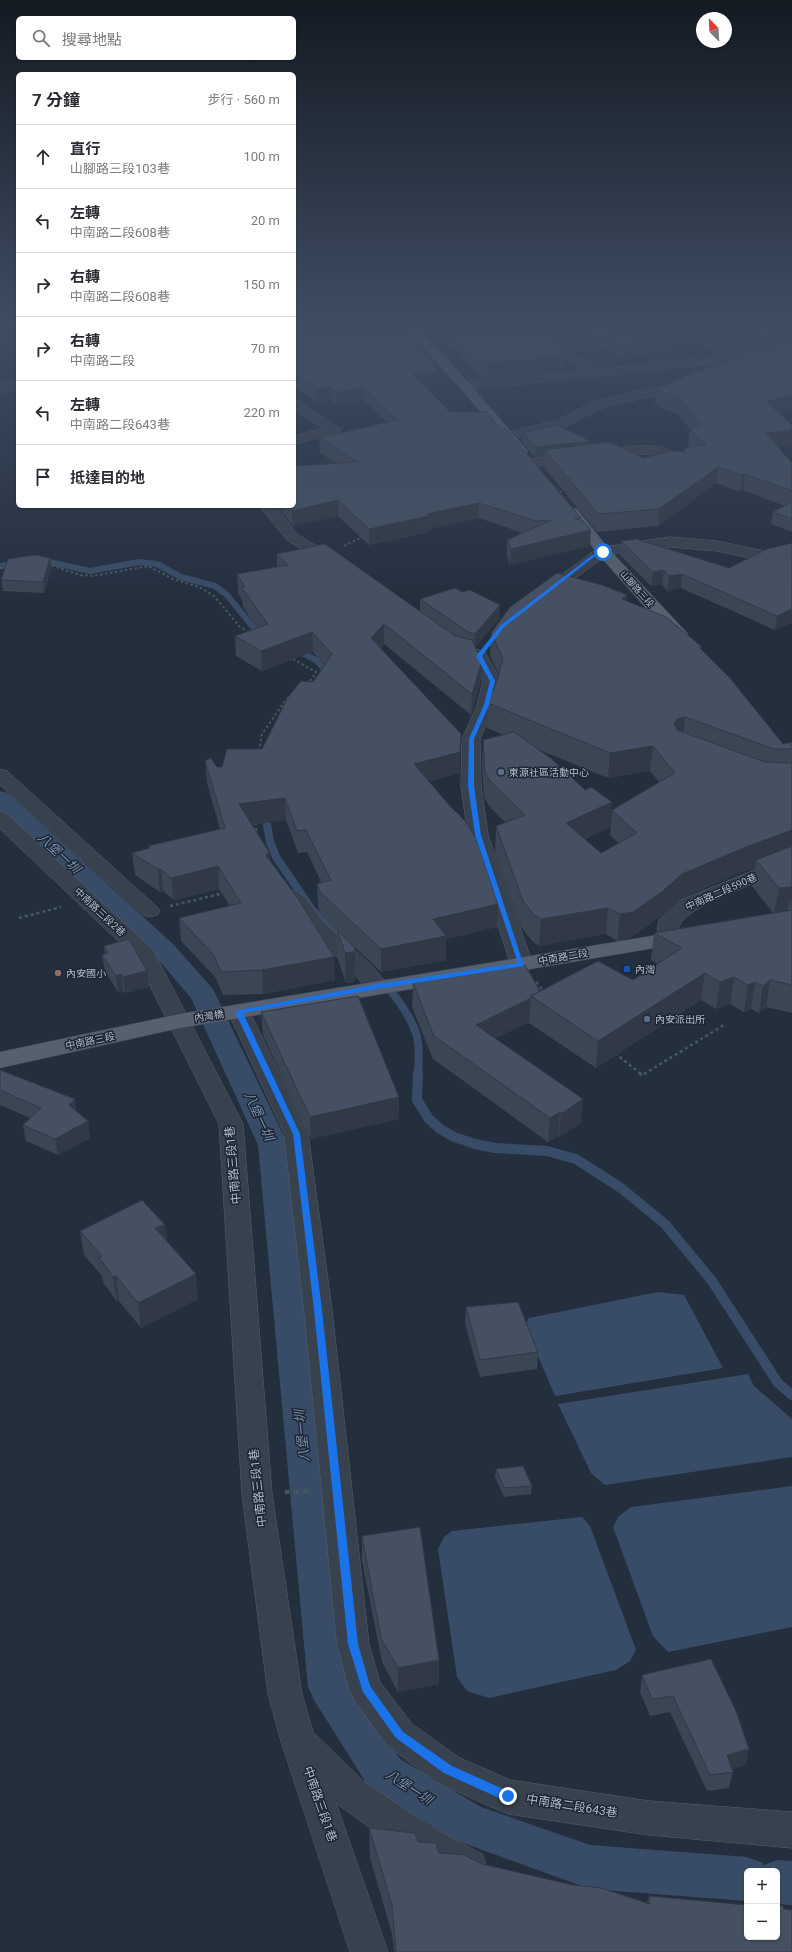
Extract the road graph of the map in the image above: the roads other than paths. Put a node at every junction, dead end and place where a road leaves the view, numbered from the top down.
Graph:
1 (315, 417) edge
2 (491, 417) edge
3 (575, 417) edge
4 (507, 436) junction
5 (296, 439) edge
6 (531, 463) junction
7 (676, 464) edge
8 (541, 475) edge
9 (556, 493) edge
10 (269, 508) edge
11 (792, 550) edge
12 (603, 552) junction
13 (345, 570) edge
14 (532, 603) edge
15 (442, 637) edge
16 (691, 648) edge
17 (0, 775) edge
18 (0, 818) edge
19 (792, 860) edge
20 (279, 879) edge
21 (150, 911) road end
22 (698, 934) edge
23 (667, 939) junction
24 (522, 964) junction
25 (377, 986) junction
26 (239, 1012) junction
27 (180, 1021) junction
28 (0, 1060) edge
29 (298, 1741) junction
30 (792, 1830) edge
31 (496, 1877) edge
32 (370, 1952) edge

1 - 5 street
2 - 4 main road
3 - 4 street
4 - 6 main road
6 - 7 street
6 - 8 main road
9 - 12 main road, 山腳路三段
10 - 13 street
11 - 12 street
12 - 14 street
12 - 16 main road, 山腳路三段
15 - 24 street
17 - 21 street
18 - 27 street, 中南路三段2巷
19 - 23 street, 中南路二段590巷
20 - 25 street
22 - 23 main road, 中南路二段
23 - 24 main road, 中南路二段
24 - 25 main road, 中南路二段
25 - 26 main road, 中南路二段
26 - 27 main road, 內灣橋
26 - 30 street, 中南路二段643巷
27 - 28 main road, 中南路三段
27 - 29 street, 中南路三段1巷
29 - 31 street
29 - 32 street, 中南路三段1巷

